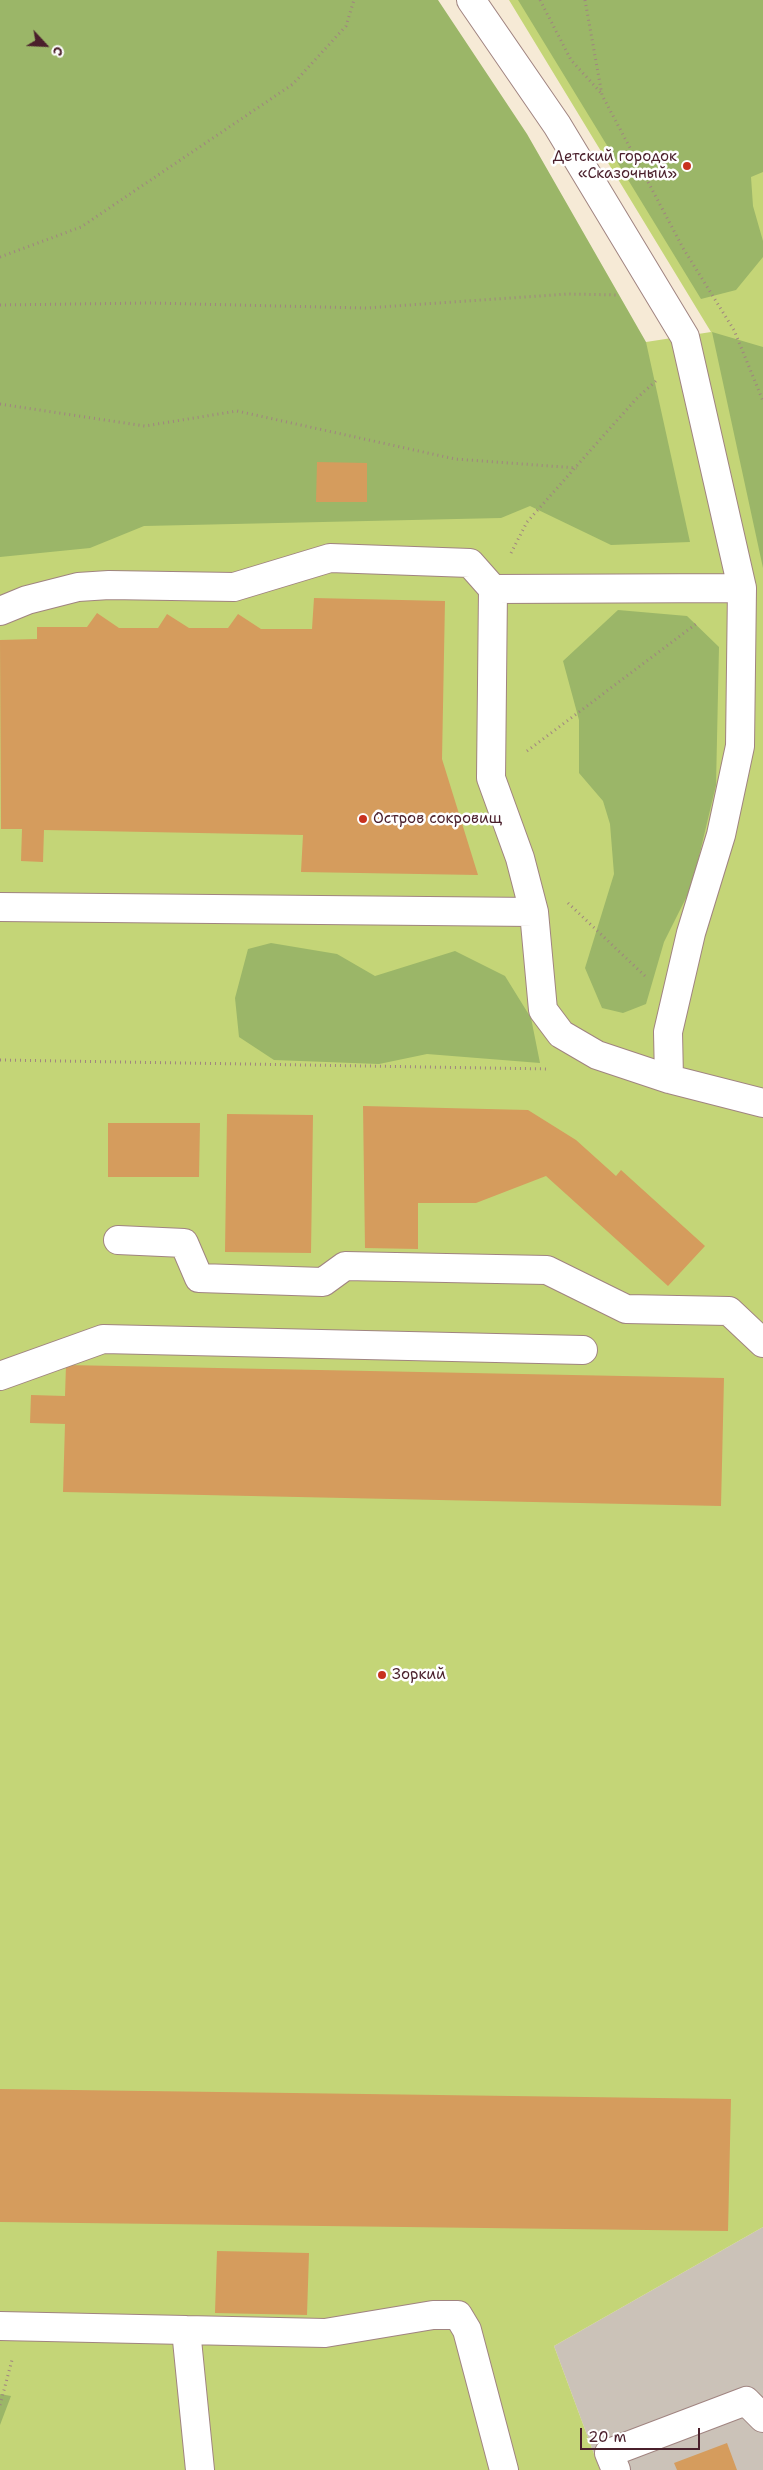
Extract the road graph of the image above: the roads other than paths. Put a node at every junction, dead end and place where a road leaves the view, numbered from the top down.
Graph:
1 (471, 0) edge
2 (742, 588) junction
3 (493, 590) junction
4 (0, 610) edge
5 (0, 907) edge
6 (534, 912) junction
7 (669, 1079) junction
8 (763, 1103) edge
9 (118, 1240) dead end
10 (763, 1343) edge
11 (583, 1350) dead end
12 (0, 1376) edge
13 (10, 2326) edge
14 (186, 2330) junction
15 (763, 2418) edge
16 (200, 2470) edge
17 (504, 2470) edge
18 (616, 2470) edge

1 - 2 lane
2 - 3 lane
2 - 7 lane
3 - 4 lane
3 - 6 lane
5 - 6 lane
6 - 7 lane
7 - 8 lane
9 - 10 lane
11 - 12 lane
13 - 14 lane
14 - 16 lane
14 - 17 lane
15 - 18 lane

